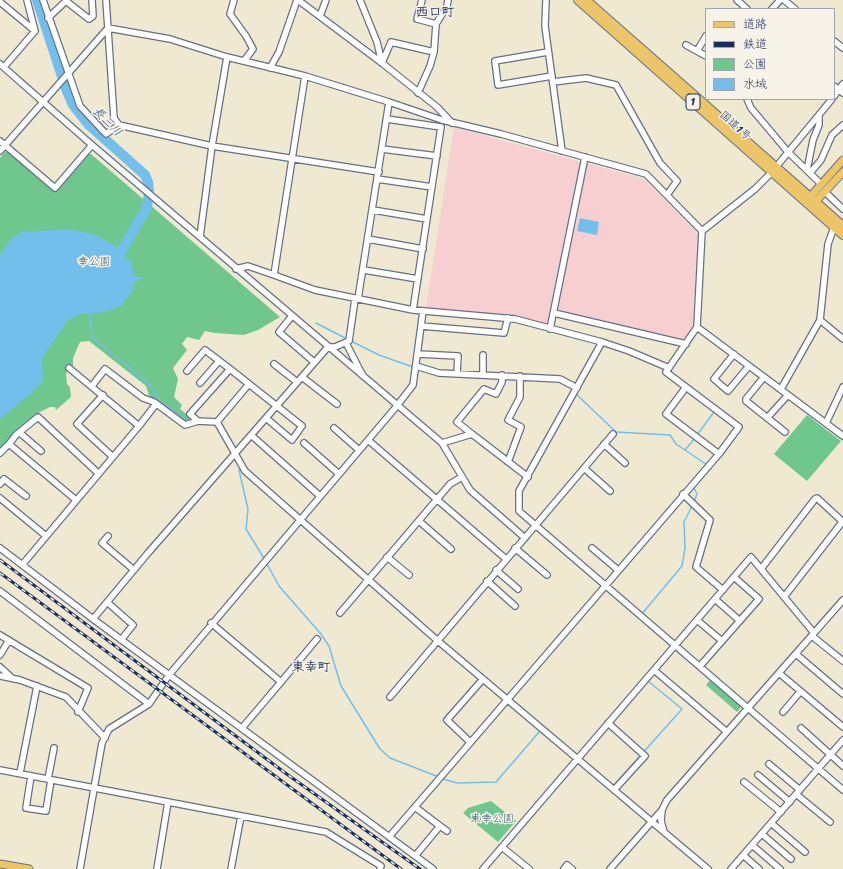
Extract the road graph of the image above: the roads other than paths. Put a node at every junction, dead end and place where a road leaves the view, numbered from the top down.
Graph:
1 (27, 0) edge
2 (43, 0) edge
3 (66, 0) edge
4 (92, 0) edge
5 (106, 0) edge
6 (234, 0) edge
7 (297, 0) edge
8 (326, 0) edge
9 (360, 0) edge
10 (422, 0) edge
11 (448, 0) edge
12 (546, 0) edge
13 (578, 0) edge
14 (586, 0) edge
15 (780, 0) edge
16 (784, 0) edge
17 (0, 2) edge
18 (773, 8) edge
19 (794, 8) edge
20 (320, 16) junction
21 (48, 18) junction
22 (436, 24) junction
23 (108, 28) junction
24 (35, 31) junction
25 (705, 38) edge
26 (835, 42) edge
27 (686, 46) dead end
28 (843, 48) edge
29 (698, 51) junction
30 (434, 52) junction
31 (548, 52) junction
32 (705, 55) edge
33 (227, 57) junction
34 (244, 61) junction
35 (382, 63) junction
36 (2, 66) edge
37 (270, 68) junction
38 (67, 75) junction
39 (305, 76) junction
40 (552, 79) junction
41 (843, 84) edge
42 (838, 90) edge
43 (418, 93) junction
44 (747, 100) edge
45 (831, 100) edge
46 (43, 102) junction
47 (389, 102) junction
48 (819, 116) junction
49 (386, 119) junction
50 (453, 123) junction
51 (119, 125) junction
52 (843, 125) edge
53 (0, 141) edge
54 (5, 145) junction
55 (92, 145) junction
56 (212, 146) junction
57 (382, 149) junction
58 (0, 151) edge
59 (562, 151) junction
60 (788, 152) junction
61 (437, 156) junction
62 (585, 158) junction
63 (292, 159) junction
64 (843, 160) edge
65 (773, 170) junction
66 (809, 171) junction
67 (379, 172) junction
68 (843, 172) edge
69 (377, 179) junction
70 (432, 187) junction
71 (823, 188) junction
72 (667, 195) junction
73 (811, 201) junction
74 (843, 209) edge
75 (373, 210) junction
76 (427, 219) junction
77 (840, 223) edge
78 (702, 231) junction
79 (843, 235) edge
80 (200, 236) junction
81 (368, 239) junction
82 (423, 249) junction
83 (236, 269) junction
84 (364, 270) junction
85 (274, 275) junction
86 (418, 279) junction
87 (356, 299) junction
88 (413, 310) junction
89 (423, 311) junction
90 (554, 313) junction
91 (292, 316) junction
92 (508, 318) junction
93 (820, 320) junction
94 (421, 326) junction
95 (697, 327) junction
96 (550, 328) junction
97 (843, 339) edge
98 (602, 342) junction
99 (346, 343) junction
100 (686, 344) junction
101 (328, 346) junction
102 (418, 354) junction
103 (734, 354) junction
104 (483, 355) dead end
105 (219, 362) junction
106 (314, 362) junction
107 (274, 364) dead end
108 (416, 366) junction
109 (750, 366) junction
110 (69, 368) dead end
111 (669, 368) junction
112 (230, 369) junction
113 (187, 371) dead end
114 (457, 373) junction
115 (483, 374) junction
116 (502, 375) junction
117 (520, 376) junction
118 (302, 377) junction
119 (764, 377) junction
120 (364, 378) junction
121 (297, 382) junction
122 (200, 383) dead end
123 (249, 384) junction
124 (92, 386) junction
125 (686, 387) junction
126 (843, 387) edge
127 (577, 388) junction
128 (780, 389) junction
129 (103, 395) junction
130 (788, 395) junction
131 (156, 404) junction
132 (337, 404) dead end
133 (277, 405) junction
134 (396, 407) junction
135 (266, 418) junction
136 (767, 418) junction
137 (198, 421) junction
138 (217, 422) junction
139 (826, 423) junction
140 (139, 426) junction
141 (334, 428) dead end
142 (20, 432) junction
143 (785, 432) dead end
144 (472, 434) junction
145 (613, 434) dead end
146 (251, 435) junction
147 (843, 436) edge
148 (368, 440) junction
149 (304, 443) dead end
150 (442, 443) junction
151 (9, 444) junction
152 (604, 444) junction
153 (359, 450) junction
154 (41, 451) dead end
155 (0, 453) edge
156 (235, 453) junction
157 (719, 454) junction
158 (113, 457) junction
159 (508, 462) junction
160 (625, 463) dead end
161 (584, 468) junction
162 (98, 473) junction
163 (339, 474) junction
164 (462, 477) junction
165 (528, 477) junction
166 (0, 484) edge
167 (610, 491) dead end
168 (683, 494) junction
169 (26, 496) dead end
170 (320, 496) junction
171 (0, 498) edge
172 (438, 498) junction
173 (76, 500) junction
174 (299, 520) junction
175 (419, 521) junction
176 (843, 521) edge
177 (536, 525) junction
178 (46, 536) junction
179 (108, 536) dead end
180 (525, 538) junction
181 (0, 548) edge
182 (515, 548) junction
183 (592, 548) dead end
184 (452, 549) dead end
185 (387, 557) junction
186 (506, 558) junction
187 (22, 564) junction
188 (761, 569) junction
189 (134, 570) junction
190 (496, 570) junction
191 (618, 570) junction
192 (409, 575) dead end
193 (547, 575) dead end
194 (734, 577) junction
195 (368, 579) junction
196 (487, 581) junction
197 (605, 585) junction
198 (518, 589) dead end
199 (723, 590) junction
200 (0, 591) edge
201 (784, 597) junction
202 (715, 599) junction
203 (107, 602) junction
204 (842, 603) edge
205 (514, 606) dead end
206 (340, 613) dead end
207 (93, 619) junction
208 (697, 620) junction
209 (740, 621) junction
210 (211, 624) junction
211 (813, 634) junction
212 (0, 635) edge
213 (317, 639) dead end
214 (10, 640) junction
215 (121, 640) junction
216 (438, 641) junction
217 (722, 641) junction
218 (676, 645) junction
219 (796, 654) junction
220 (0, 655) edge
221 (843, 661) edge
222 (700, 666) junction
223 (0, 667) edge
224 (654, 670) junction
225 (779, 673) junction
226 (169, 675) junction
227 (0, 676) edge
228 (12, 678) junction
229 (483, 678) junction
230 (281, 682) junction
231 (37, 686) junction
232 (800, 692) junction
233 (843, 694) edge
234 (390, 697) dead end
235 (507, 699) junction
236 (149, 704) junction
237 (748, 709) junction
238 (78, 712) junction
239 (783, 712) dead end
240 (608, 723) junction
241 (843, 727) edge
242 (242, 728) junction
243 (801, 728) dead end
244 (727, 732) junction
245 (105, 738) junction
246 (843, 740) edge
247 (470, 742) junction
248 (54, 748) dead end
249 (830, 755) junction
250 (577, 759) junction
251 (769, 764) dead end
252 (843, 766) edge
253 (818, 769) junction
254 (0, 770) edge
255 (20, 773) junction
256 (758, 775) dead end
257 (31, 776) junction
258 (50, 780) junction
259 (744, 782) dead end
260 (94, 787) junction
261 (614, 790) junction
262 (843, 790) edge
263 (798, 792) junction
264 (168, 802) junction
265 (790, 802) junction
266 (415, 807) junction
267 (662, 810) junction
268 (781, 812) junction
269 (241, 816) junction
270 (651, 821) junction
271 (830, 822) dead end
272 (771, 824) junction
273 (440, 826) junction
274 (447, 831) dead end
275 (664, 832) junction
276 (762, 834) junction
277 (389, 837) junction
278 (752, 845) junction
279 (502, 847) junction
280 (805, 852) dead end
281 (416, 856) junction
282 (743, 856) junction
283 (791, 859) dead end
284 (0, 864) edge
285 (29, 869) edge
286 (80, 869) edge
287 (157, 869) edge
288 (231, 869) edge
289 (380, 869) edge
290 (433, 869) edge
291 (483, 869) edge
292 (529, 869) edge
293 (564, 869) edge
294 (572, 869) edge
295 (610, 869) edge
296 (708, 869) edge
297 (731, 869) edge
298 (759, 869) edge
299 (780, 869) edge

1 - 24 street
2 - 21 street
3 - 4 street
3 - 21 street
5 - 23 street
6 - 34 street
7 - 20 street
7 - 37 street
8 - 20 street
9 - 35 street
10 - 22 street
11 - 22 street
12 - 31 street
13 - 65 highway, 国道1号 / 1
14 - 65 highway, 国道1号 / 1
15 - 18 street
16 - 19 street
17 - 24 street
20 - 35 street
21 - 38 street
22 - 30 street
23 - 33 street
23 - 38 street
23 - 51 street
24 - 36 street
25 - 29 street
26 - 28 street
27 - 29 street
29 - 32 street
30 - 35 street
30 - 43 street
31 - 40 street
31 - 40 street
33 - 34 street
33 - 56 street
34 - 37 street
35 - 43 street
36 - 46 street
37 - 39 street
38 - 46 street
38 - 51 street
39 - 47 street
39 - 63 street
40 - 59 street
40 - 72 street
41 - 42 street
43 - 50 street
44 - 60 street
45 - 48 street
46 - 54 street
46 - 55 street
47 - 49 street
47 - 50 street
48 - 60 street
48 - 66 street
49 - 57 street
49 - 61 street
50 - 59 street
51 - 56 street
52 - 66 street
53 - 54 street
54 - 55 street
54 - 58 street
55 - 80 street
56 - 63 street
56 - 80 street
57 - 61 street
57 - 67 street
59 - 62 street
60 - 65 street
60 - 66 street
61 - 70 street
62 - 72 street
62 - 90 street
63 - 67 street
63 - 85 street
64 - 71 main road
65 - 73 highway, 国道1号 / 1
65 - 78 street
66 - 71 street
67 - 69 street
68 - 71 main road
69 - 70 street
69 - 75 street
70 - 76 street
71 - 73 main road
71 - 74 street
72 - 78 street
73 - 77 highway, 国道1号 / 1
75 - 76 street
75 - 81 street
76 - 82 street
77 - 79 highway, 国道1号 / 1
77 - 93 street
78 - 95 street
80 - 83 street
81 - 82 street
81 - 84 street
82 - 86 street
83 - 85 street
83 - 91 street
84 - 86 street
84 - 87 street
85 - 87 street
86 - 88 street
87 - 88 street
87 - 99 street
88 - 89 street
89 - 92 street
89 - 94 street
90 - 96 street
90 - 100 street
91 - 101 street
91 - 106 street
92 - 94 street
92 - 96 street
93 - 97 street
93 - 128 street
94 - 102 street
95 - 100 street
95 - 103 street
96 - 98 street
98 - 111 street
98 - 127 street
99 - 101 street
99 - 120 street
100 - 111 street
101 - 106 street
101 - 120 street
102 - 108 street
102 - 114 street
103 - 109 street
103 - 109 street
104 - 115 street
105 - 112 street
105 - 113 street
105 - 122 street
106 - 118 street
107 - 121 street
108 - 114 street
108 - 134 street
109 - 119 street
110 - 124 street
111 - 125 street
112 - 123 street
112 - 137 street
114 - 115 street
115 - 116 street
116 - 117 street
116 - 144 street
117 - 127 street
117 - 159 street
118 - 121 street
118 - 132 street
119 - 128 street
119 - 136 street
120 - 134 street
121 - 133 street
123 - 133 street
123 - 138 street
124 - 129 street
124 - 131 street
125 - 157 street
125 - 157 street
126 - 139 street
127 - 165 street
128 - 130 street
129 - 140 street
129 - 158 street
130 - 136 street
130 - 139 street
131 - 137 street
131 - 140 street
133 - 135 street
133 - 135 street
134 - 148 street
134 - 150 street
135 - 146 street
136 - 143 street
137 - 138 street
138 - 156 street
139 - 147 street
140 - 158 street
141 - 153 street
142 - 151 street
142 - 154 street
142 - 162 street
144 - 150 street
144 - 159 street
145 - 152 street
146 - 156 street
146 - 170 street
148 - 153 street
148 - 172 street
149 - 163 street
150 - 164 street
151 - 155 street
151 - 173 street
152 - 160 street
152 - 161 street
153 - 163 street
156 - 174 street
156 - 189 street
157 - 168 street
158 - 162 street
159 - 165 street
161 - 167 street
161 - 177 street
162 - 173 street
163 - 170 street
164 - 172 street
164 - 180 street
165 - 177 street
166 - 169 street
168 - 191 street
168 - 199 street
170 - 174 street
171 - 178 street
172 - 175 street
172 - 186 street
173 - 178 street
174 - 195 street
174 - 210 street
175 - 184 street
175 - 185 street
176 - 188 street
176 - 201 street
177 - 180 street
177 - 197 street
178 - 187 street
179 - 189 street
180 - 182 street
181 - 187 street
182 - 186 street
182 - 193 street
183 - 191 street
185 - 192 street
185 - 195 street
186 - 190 street
187 - 207 street
188 - 194 street
188 - 201 street
189 - 203 street
190 - 196 street
190 - 198 street
191 - 197 street
194 - 199 street
194 - 209 street
195 - 206 street
195 - 216 street
196 - 205 street
196 - 216 street
197 - 218 street
197 - 235 street
199 - 202 street
200 - 236 street
201 - 211 street
202 - 208 street
202 - 209 street
203 - 207 street
203 - 215 street
204 - 211 street
207 - 215 street
208 - 217 street
208 - 218 street
209 - 217 street
210 - 226 street
210 - 230 street
211 - 219 street
211 - 221 street
212 - 214 street
213 - 230 street
214 - 220 street
214 - 238 street
215 - 226 street
216 - 229 street
216 - 234 street
217 - 222 street
218 - 222 street
218 - 224 street
219 - 225 street
219 - 233 street
222 - 237 street
223 - 228 street
224 - 240 street
224 - 244 street
225 - 232 street
225 - 237 street
226 - 236 street
226 - 242 street
227 - 228 street
228 - 231 street
229 - 235 street
229 - 247 street
230 - 242 street
231 - 238 street
231 - 255 street
232 - 239 street
232 - 241 street
235 - 247 street
235 - 250 street
236 - 245 street
237 - 244 street
237 - 253 street
238 - 245 street
240 - 250 street
240 - 261 street
242 - 277 street
243 - 249 street
244 - 267 street
245 - 260 street
246 - 249 street
247 - 266 street
248 - 258 street
249 - 252 street
249 - 253 street
250 - 261 street
250 - 279 street
251 - 263 street
253 - 262 street
253 - 263 street
254 - 255 street
255 - 257 street
256 - 265 street
257 - 258 street
257 - 258 street
258 - 260 street
259 - 268 street
260 - 264 street
260 - 286 street
261 - 270 street
263 - 265 street
263 - 271 street
264 - 269 street
264 - 287 street
265 - 268 street
266 - 273 street
266 - 277 street
267 - 270 street
267 - 275 street
268 - 272 street
269 - 288 street
269 - 289 street
270 - 275 street
270 - 295 street
272 - 276 street
272 - 280 street
273 - 274 street
273 - 281 street
275 - 296 street
276 - 278 street
276 - 283 street
277 - 281 street
278 - 282 street
278 - 299 street
279 - 291 street
279 - 292 street
281 - 290 street
282 - 297 street
282 - 298 street
284 - 285 main road
293 - 294 street

